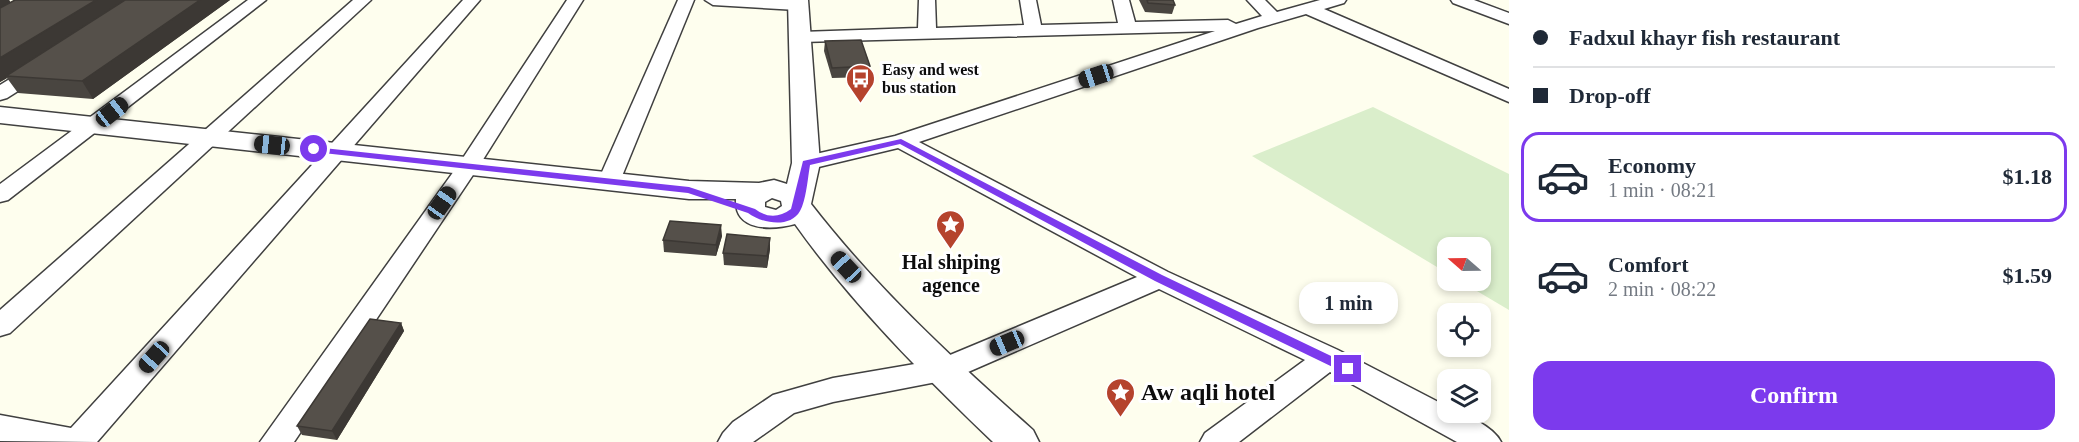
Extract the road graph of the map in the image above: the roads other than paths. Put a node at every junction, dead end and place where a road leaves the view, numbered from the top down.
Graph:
1 (258, 0) edge
2 (363, 0) edge
3 (472, 0) edge
4 (575, 0) edge
5 (686, 0) edge
6 (713, 0) edge
7 (927, 0) edge
8 (1028, 0) edge
9 (1121, 0) edge
10 (1255, 0) edge
11 (1338, 0) edge
12 (1459, 0) edge
13 (798, 2) edge
14 (1309, 9) junction
15 (1275, 19) junction
16 (1509, 19) edge
17 (1252, 24) junction
18 (1128, 27) junction
19 (1033, 30) junction
20 (927, 33) junction
21 (801, 37) junction
22 (58, 57) edge
23 (0, 94) edge
24 (1509, 96) edge
25 (0, 115) edge
26 (94, 126) junction
27 (210, 138) junction
28 (901, 141) junction
29 (335, 152) junction
30 (806, 163) junction
31 (468, 166) junction
32 (609, 181) junction
33 (0, 195) edge
34 (761, 203) junction
35 (797, 204) junction
36 (829, 249) junction
37 (1159, 278) junction
38 (0, 326) edge
39 (1328, 358) junction
40 (942, 371) junction
41 (0, 428) edge
42 (76, 442) edge
43 (276, 442) edge
44 (734, 442) edge
45 (1019, 442) edge
46 (1216, 442) edge
47 (1485, 442) edge

1 - 26 street
2 - 27 street
3 - 29 street
4 - 31 street
5 - 32 street
6 - 13 street
7 - 20 street
8 - 19 street
9 - 18 street
10 - 15 street
11 - 14 street
12 - 16 street
13 - 21 street
14 - 15 street
14 - 24 street
15 - 17 street
17 - 18 street
17 - 28 street
18 - 19 street
19 - 20 street
20 - 21 street
21 - 30 street
22 - 23 street
25 - 26 street
26 - 27 street
26 - 33 street
27 - 29 street
27 - 38 street
28 - 30 street
28 - 37 street
29 - 31 street
29 - 42 street
30 - 34 street
30 - 35 street
31 - 32 street
31 - 43 street
32 - 34 street
34 - 35 street
34 - 36 street
35 - 36 street
36 - 40 street
37 - 39 street
37 - 40 street
39 - 46 street
39 - 47 street
40 - 44 street
40 - 45 street
41 - 42 street

